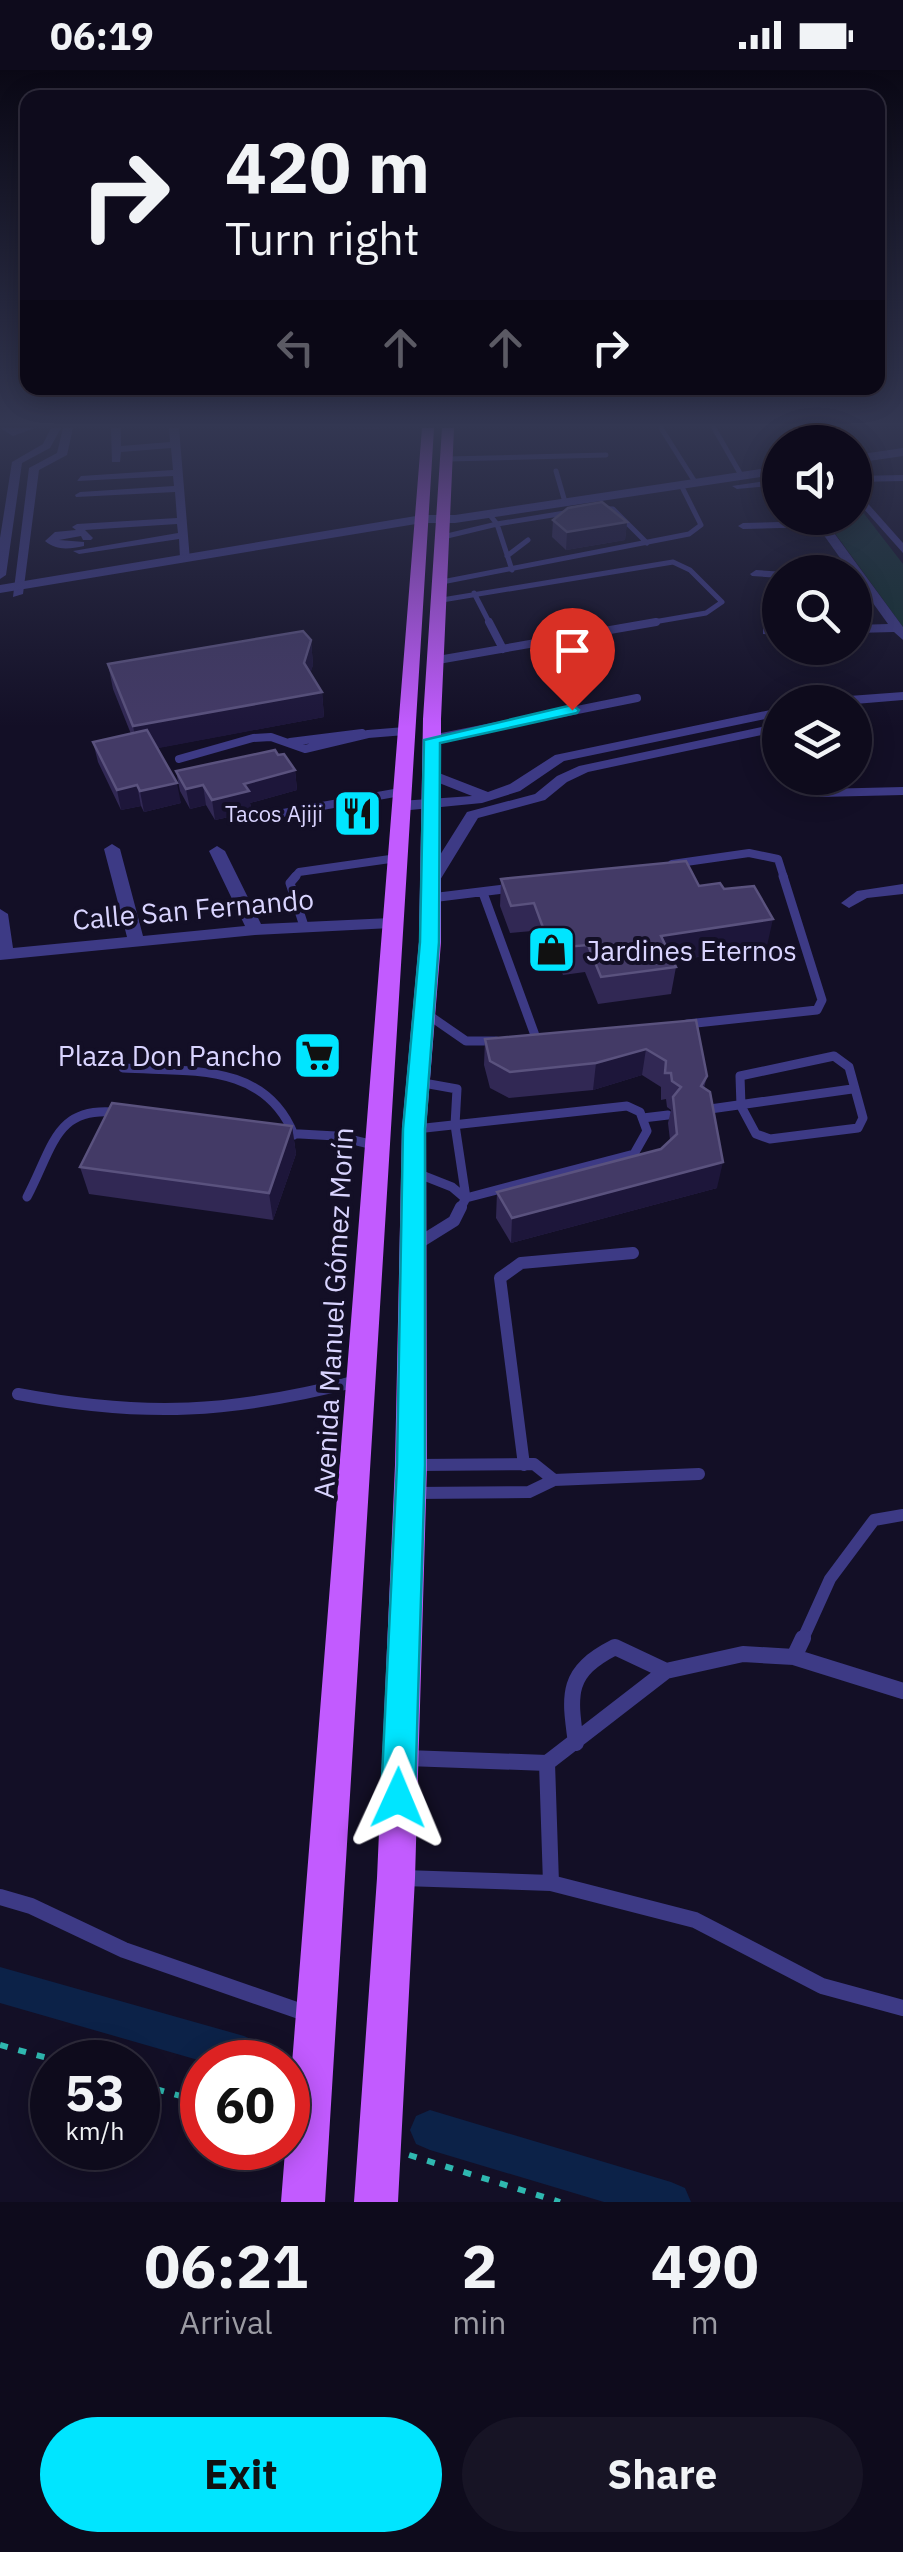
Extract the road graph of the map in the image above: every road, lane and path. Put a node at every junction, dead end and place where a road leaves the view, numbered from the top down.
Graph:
1 (5, 527) edge
2 (24, 527) edge
3 (79, 527) edge
4 (149, 527) edge
5 (182, 527) edge
6 (421, 527) edge
7 (422, 527) edge
8 (432, 527) edge
9 (432, 527) edge
10 (496, 527) edge
11 (631, 527) edge
12 (698, 527) edge
13 (884, 527) edge
14 (184, 535) junction
15 (528, 540) dead end
16 (21, 542) junction
17 (79, 542) junction
18 (5, 543) junction
19 (647, 543) junction
20 (903, 550) edge
21 (507, 556) junction
22 (186, 558) junction
23 (512, 570) junction
24 (0, 574) edge
25 (756, 574) dead end
26 (762, 574) edge
27 (0, 589) edge
28 (17, 590) junction
29 (442, 591) junction
30 (474, 593) junction
31 (872, 593) edge
32 (0, 596) edge
33 (872, 630) edge
34 (900, 632) edge
35 (503, 649) junction
36 (438, 660) junction
37 (903, 696) edge
38 (637, 698) dead end
39 (872, 698) edge
40 (903, 709) edge
41 (872, 712) edge
42 (762, 721) edge
43 (762, 722) edge
44 (419, 735) junction
45 (598, 750) junction
46 (179, 758) dead end
47 (610, 764) junction
48 (433, 790) junction
49 (903, 791) edge
50 (872, 792) edge
51 (485, 798) junction
52 (400, 799) junction
53 (472, 815) junction
54 (261, 817) dead end
55 (112, 849) dead end
56 (217, 852) dead end
57 (398, 858) junction
58 (650, 868) edge
59 (518, 888) edge
60 (903, 889) edge
61 (431, 890) junction
62 (484, 893) junction
63 (849, 904) dead end
64 (0, 914) edge
65 (391, 923) junction
66 (304, 926) junction
67 (255, 930) junction
68 (136, 940) junction
69 (2, 954) edge
70 (426, 1013) junction
71 (672, 1025) edge
72 (555, 1036) edge
73 (536, 1038) junction
74 (123, 1068) dead end
75 (417, 1082) junction
76 (852, 1089) junction
77 (741, 1106) junction
78 (703, 1110) edge
79 (128, 1114) edge
80 (668, 1115) dead end
81 (643, 1118) junction
82 (455, 1125) junction
83 (414, 1129) junction
84 (276, 1133) edge
85 (294, 1135) junction
86 (374, 1145) junction
87 (414, 1172) junction
88 (27, 1196) dead end
89 (466, 1198) junction
90 (412, 1247) junction
91 (634, 1254) dead end
92 (363, 1380) junction
93 (18, 1394) dead end
94 (524, 1465) junction
95 (699, 1474) dead end
96 (410, 1479) junction
97 (554, 1480) junction
98 (903, 1514) edge
99 (794, 1657) junction
100 (666, 1672) junction
101 (903, 1691) edge
102 (576, 1742) junction
103 (398, 1758) junction
104 (547, 1763) junction
105 (396, 1878) junction
106 (551, 1882) junction
107 (0, 1897) edge
108 (903, 2008) edge
109 (318, 2017) junction
110 (0, 2045) edge
111 (30, 2053) edge
112 (378, 2146) junction
113 (303, 2202) edge
114 (376, 2202) edge
115 (560, 2202) edge

1 - 18 street
2 - 16 street
3 - 17 street
4 - 17 street
5 - 14 street
6 - 22 street
7 - 28 street
8 - 29 main road, Avenida Manuel Gómez Morín
9 - 44 main road, Avenida Manuel Gómez Morín
10 - 21 lane
11 - 19 lane
12 - 19 lane
13 - 20 street
14 - 17 street
14 - 22 street
15 - 21 lane
16 - 17 street
16 - 18 street
16 - 28 street
18 - 24 street
19 - 23 lane
21 - 23 lane
22 - 28 street
23 - 29 lane
25 - 26 street
27 - 28 street
28 - 32 street
29 - 30 lane
29 - 36 main road, Avenida Manuel Gómez Morín
30 - 35 lane
30 - 35 lane
31 - 34 street
33 - 34 street
35 - 36 lane
36 - 44 main road, Avenida Manuel Gómez Morín
37 - 39 street
38 - 44 lane
40 - 41 street
42 - 45 street
43 - 47 street
44 - 46 lane
44 - 48 main road, Avenida Manuel Gómez Morín
44 - 52 main road, Avenida Manuel Gómez Morín
45 - 47 street
45 - 51 street
47 - 53 street
48 - 51 street
48 - 51 street
48 - 52 street
48 - 61 main road, Avenida Manuel Gómez Morín
49 - 50 street
51 - 53 street
52 - 54 lane
52 - 57 main road, Avenida Manuel Gómez Morín
53 - 61 street
55 - 68 street
56 - 67 street
57 - 65 main road, Avenida Manuel Gómez Morín
57 - 66 lane
58 - 71 lane
59 - 62 lane
60 - 63 street
61 - 62 lane
61 - 70 main road, Avenida Manuel Gómez Morín
62 - 73 lane
64 - 69 street
65 - 66 street, Calle San Fernando
65 - 86 main road, Avenida Manuel Gómez Morín
66 - 67 street, Calle San Fernando
67 - 68 street, Calle San Fernando
68 - 69 street, Calle San Fernando
70 - 73 lane
70 - 75 main road, Avenida Manuel Gómez Morín
72 - 73 lane
74 - 85 lane
75 - 82 lane
75 - 83 main road, Avenida Manuel Gómez Morín
76 - 77 lane
76 - 77 lane
76 - 77 lane
77 - 78 lane
79 - 88 lane
80 - 81 lane
81 - 82 lane
81 - 89 lane
82 - 83 lane
82 - 89 lane
83 - 87 main road, Avenida Manuel Gómez Morín
84 - 85 lane
85 - 86 lane
86 - 92 main road, Avenida Manuel Gómez Morín
87 - 89 lane
87 - 90 main road, Avenida Manuel Gómez Morín
89 - 90 lane
90 - 96 main road, Avenida Manuel Gómez Morín
91 - 94 lane
92 - 93 lane
92 - 109 main road, Avenida Manuel Gómez Morín
94 - 96 lane
94 - 97 lane
95 - 97 lane
96 - 97 lane
96 - 103 main road, Avenida Manuel Gómez Morín
98 - 99 lane
99 - 100 lane
99 - 101 lane
100 - 102 lane
100 - 102 lane
102 - 104 lane
103 - 104 lane
103 - 105 main road, Avenida Manuel Gómez Morín
104 - 106 lane
105 - 106 lane
105 - 112 main road, Avenida Manuel Gómez Morín
106 - 108 lane
107 - 109 lane
109 - 113 main road, Avenida Manuel Gómez Morín
110 - 111 path
112 - 114 main road, Avenida Manuel Gómez Morín
112 - 115 path

